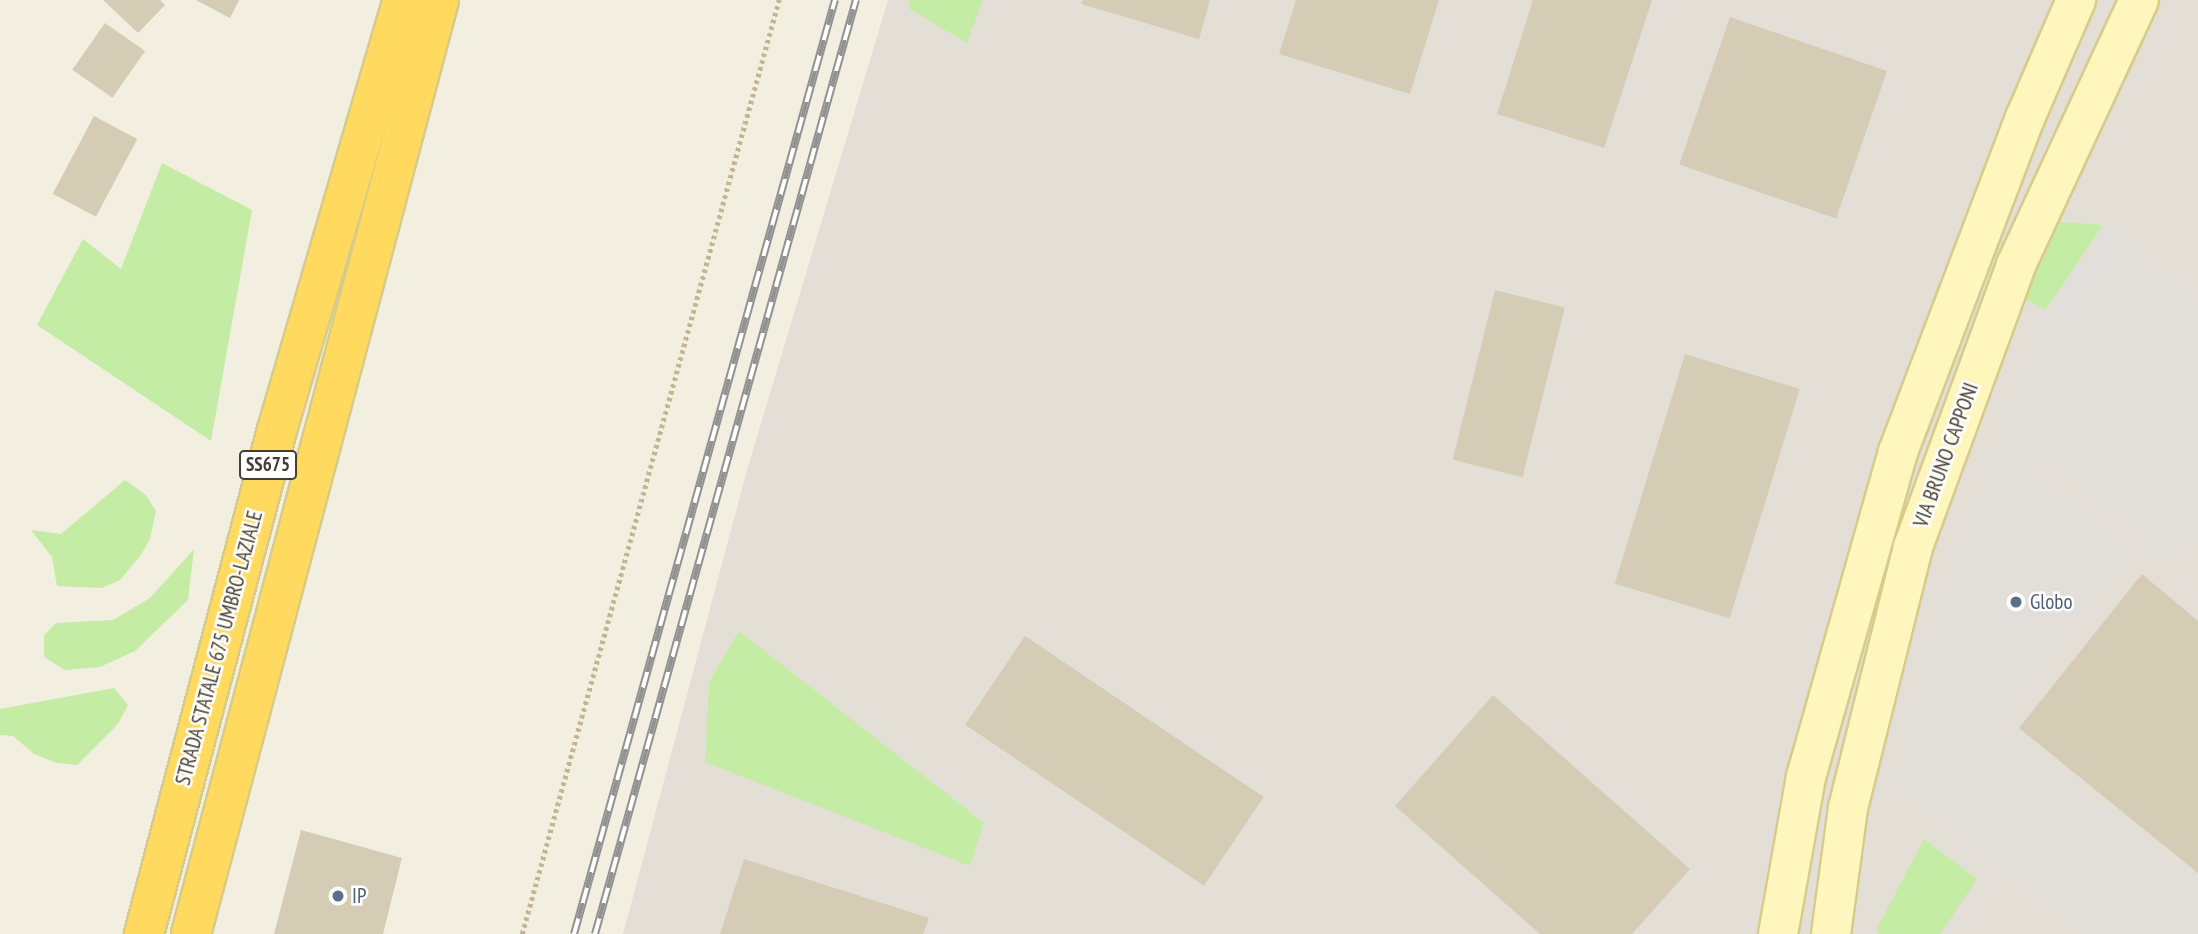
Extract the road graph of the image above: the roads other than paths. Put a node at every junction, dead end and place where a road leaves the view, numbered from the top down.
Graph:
1 (403, 0) edge
2 (439, 0) edge
3 (2076, 0) edge
4 (2139, 0) edge
5 (144, 934) edge
6 (191, 934) edge
7 (1778, 934) edge
8 (1831, 934) edge

1 - 5 highway, STRADA STATALE 675 UMBRO-LAZIALE / SS675
2 - 6 highway, STRADA STATALE 675 UMBRO-LAZIALE / SS675
3 - 7 main road, VIA BRUNO CAPPONI
4 - 8 main road, VIA BRUNO CAPPONI

